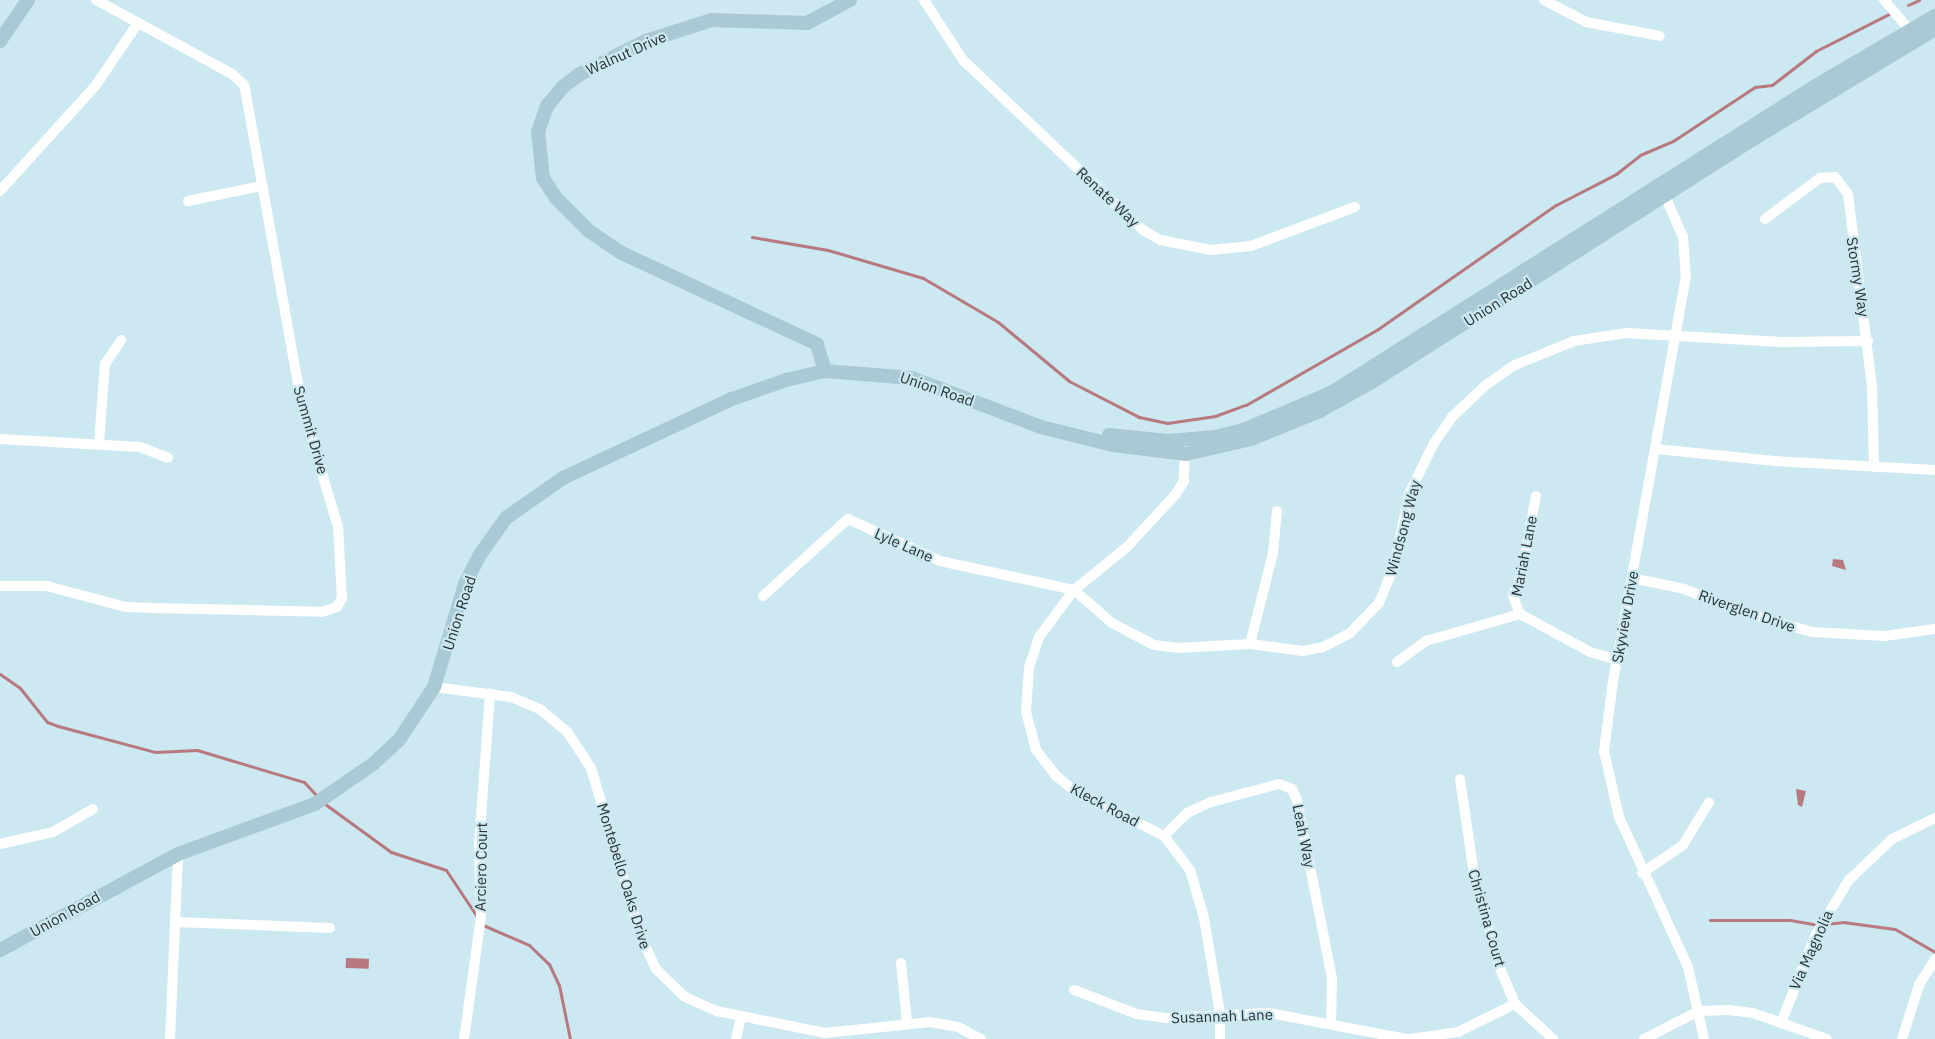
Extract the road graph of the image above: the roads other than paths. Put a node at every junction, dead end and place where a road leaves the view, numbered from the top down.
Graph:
1 (28, 0) edge
2 (96, 0) edge
3 (850, 0) edge
4 (924, 0) edge
5 (1544, 0) edge
6 (1884, 0) edge
7 (1935, 16) edge
8 (138, 23) junction
9 (1935, 29) edge
10 (1912, 33) junction
11 (1660, 36) dead end
12 (0, 41) edge
13 (262, 186) junction
14 (0, 191) edge
15 (1663, 192) junction
16 (188, 201) dead end
17 (1355, 207) dead end
18 (1765, 219) dead end
19 (1677, 336) junction
20 (121, 340) dead end
21 (1868, 341) junction
22 (825, 372) junction
23 (0, 439) edge
24 (99, 443) junction
25 (1185, 447) junction
26 (1656, 449) junction
27 (168, 458) dead end
28 (1874, 467) junction
29 (1935, 470) edge
30 (1536, 496) dead end
31 (1277, 511) dead end
32 (1632, 578) junction
33 (0, 586) edge
34 (1074, 590) junction
35 (763, 596) dead end
36 (1520, 614) junction
37 (1935, 629) edge
38 (1250, 644) junction
39 (1618, 660) junction
40 (1397, 662) dead end
41 (434, 687) junction
42 (490, 693) junction
43 (1460, 779) dead end
44 (1709, 802) dead end
45 (93, 808) dead end
46 (1935, 818) edge
47 (1164, 836) junction
48 (0, 844) edge
49 (178, 854) junction
50 (1642, 873) junction
51 (175, 922) junction
52 (330, 928) dead end
53 (0, 950) edge
54 (1935, 959) edge
55 (901, 963) dead end
56 (1074, 990) dead end
57 (1515, 1004) junction
58 (1699, 1011) junction
59 (1220, 1014) junction
60 (741, 1017) junction
61 (907, 1022) junction
62 (1781, 1023) junction
63 (1330, 1024) junction
64 (170, 1039) edge
65 (464, 1039) edge
66 (736, 1039) edge
67 (981, 1039) edge
68 (1220, 1039) edge
69 (1409, 1039) edge
70 (1553, 1039) edge
71 (1644, 1039) edge
72 (1704, 1039) edge
73 (1827, 1039) edge
74 (1902, 1039) edge

1 - 12 main road
2 - 8 street, Summit Drive
3 - 22 main road, Walnut Drive
4 - 17 street, Renate Way
5 - 11 street
6 - 10 street
7 - 10 main road, Union Road
8 - 13 street, Summit Drive
8 - 14 street
9 - 10 main road, Union Road
10 - 15 main road, Union Road
13 - 16 street
13 - 33 street, Summit Drive
15 - 19 street, Skyview Drive
15 - 25 main road, Union Road
18 - 21 street, Stormy Way
19 - 21 street, Windsong Way
19 - 26 street, Skyview Drive
19 - 38 street, Windsong Way
20 - 24 street
21 - 28 street, Stormy Way
22 - 25 main road, Union Road
22 - 41 main road, Union Road
23 - 24 street
24 - 27 street
25 - 34 street, Kleck Road
26 - 28 street
26 - 32 street, Skyview Drive
28 - 29 street
30 - 36 street, Mariah Lane
31 - 38 street
32 - 37 street, Riverglen Drive
32 - 39 street, Skyview Drive
34 - 35 street, Lyle Lane
34 - 38 street, Windsong Way
34 - 47 street, Kleck Road
36 - 39 street, Mariah Lane
36 - 40 street
39 - 50 street, Skyview Drive
41 - 42 street, Montebello Oaks Drive
41 - 49 main road, Union Road
42 - 60 street, Montebello Oaks Drive
42 - 65 street, Arciero Court
43 - 57 street, Christina Court
44 - 50 street
45 - 48 street
46 - 62 street, Via Magnolia
47 - 59 street, Kleck Road
47 - 63 street, Leah Way
49 - 51 street
49 - 53 main road, Union Road
50 - 58 street, Skyview Drive
51 - 52 street
51 - 64 street
54 - 74 street
55 - 61 street
56 - 59 street, Susannah Lane
57 - 69 street, Susannah Lane
57 - 70 street, Christina Court
58 - 62 street
58 - 71 street
58 - 72 street, Skyview Drive
59 - 63 street, Susannah Lane
59 - 68 street, Kleck Road
60 - 61 street, Montebello Oaks Drive
60 - 66 street
61 - 67 street, Montebello Oaks Drive
62 - 73 street
63 - 69 street, Susannah Lane

